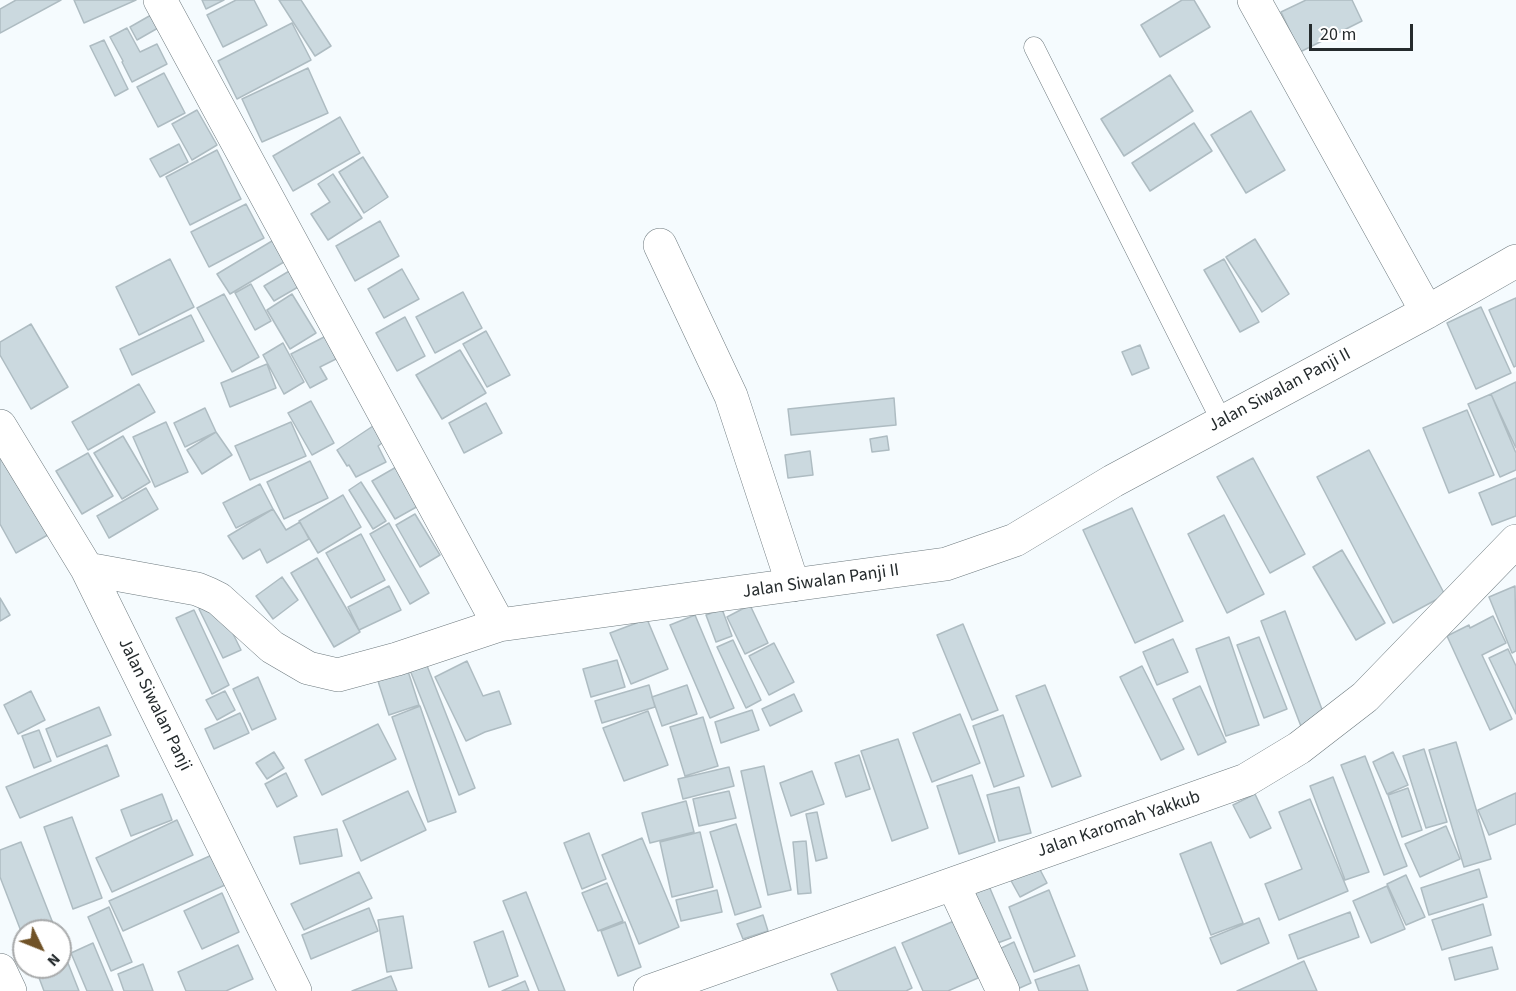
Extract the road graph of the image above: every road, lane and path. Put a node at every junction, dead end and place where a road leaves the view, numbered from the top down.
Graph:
1 (160, 0) edge
2 (1254, 0) edge
3 (1034, 47) dead end
4 (660, 245) dead end
5 (1516, 261) edge
6 (1427, 312) junction
7 (1222, 422) junction
8 (0, 426) edge
9 (1516, 541) edge
10 (87, 569) junction
11 (793, 585) junction
12 (499, 625) junction
13 (953, 884) junction
14 (0, 970) edge
15 (10, 991) edge
16 (295, 991) edge
17 (650, 991) edge
18 (1003, 991) edge

1 - 12 street
2 - 6 street
3 - 7 lane
4 - 11 street
5 - 6 street, Jalan Siwalan Panji II
6 - 7 street, Jalan Siwalan Panji II
7 - 11 street, Jalan Siwalan Panji II
8 - 10 street, Jalan Siwalan Panji
9 - 13 street, Jalan Karomah Yakkub
10 - 12 street, Jalan Siwalan Panji II
10 - 16 street, Jalan Siwalan Panji
11 - 12 street, Jalan Siwalan Panji II
13 - 17 street, Jalan Karomah Yakkub
13 - 18 street
14 - 15 street

